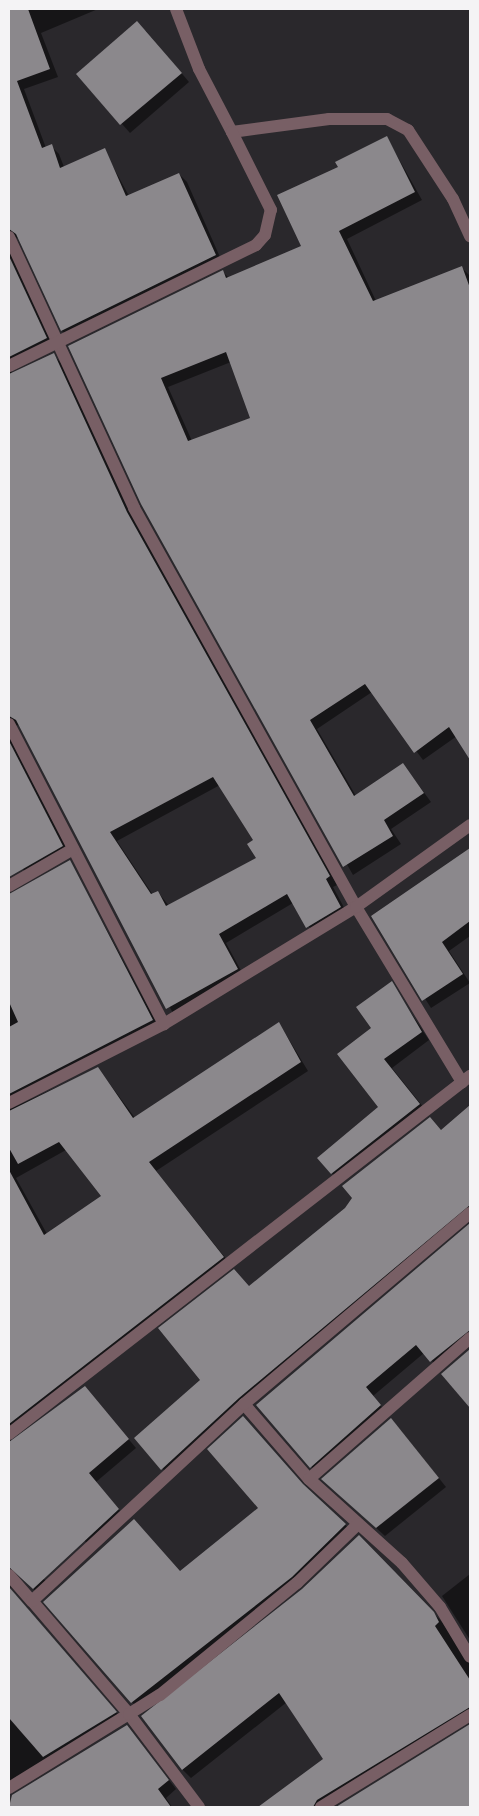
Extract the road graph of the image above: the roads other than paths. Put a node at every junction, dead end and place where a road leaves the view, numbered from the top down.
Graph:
1 (176, 9) edge
2 (232, 132) junction
3 (9, 236) edge
4 (470, 236) edge
5 (56, 344) junction
6 (9, 366) edge
7 (9, 724) edge
8 (470, 824) edge
9 (73, 849) junction
10 (9, 886) edge
11 (356, 907) junction
12 (164, 1024) junction
13 (466, 1079) edge
14 (9, 1103) edge
15 (470, 1212) edge
16 (470, 1338) edge
17 (244, 1404) junction
18 (9, 1434) edge
19 (309, 1479) junction
20 (358, 1524) junction
21 (9, 1575) edge
22 (32, 1601) junction
23 (470, 1657) edge
24 (129, 1714) junction
25 (470, 1714) edge
26 (9, 1788) edge
27 (199, 1807) edge
28 (321, 1807) edge

1 - 2 street
2 - 4 street
2 - 5 street
3 - 5 street
5 - 6 street
5 - 11 street
7 - 9 street
8 - 11 street
9 - 10 street
9 - 12 street
11 - 12 street
11 - 13 street
12 - 14 street
13 - 18 street
15 - 17 street
16 - 19 street
17 - 19 street
17 - 22 street
19 - 20 street
20 - 23 street
20 - 24 street
21 - 22 street
22 - 24 street
24 - 26 street
24 - 27 street
25 - 28 street

